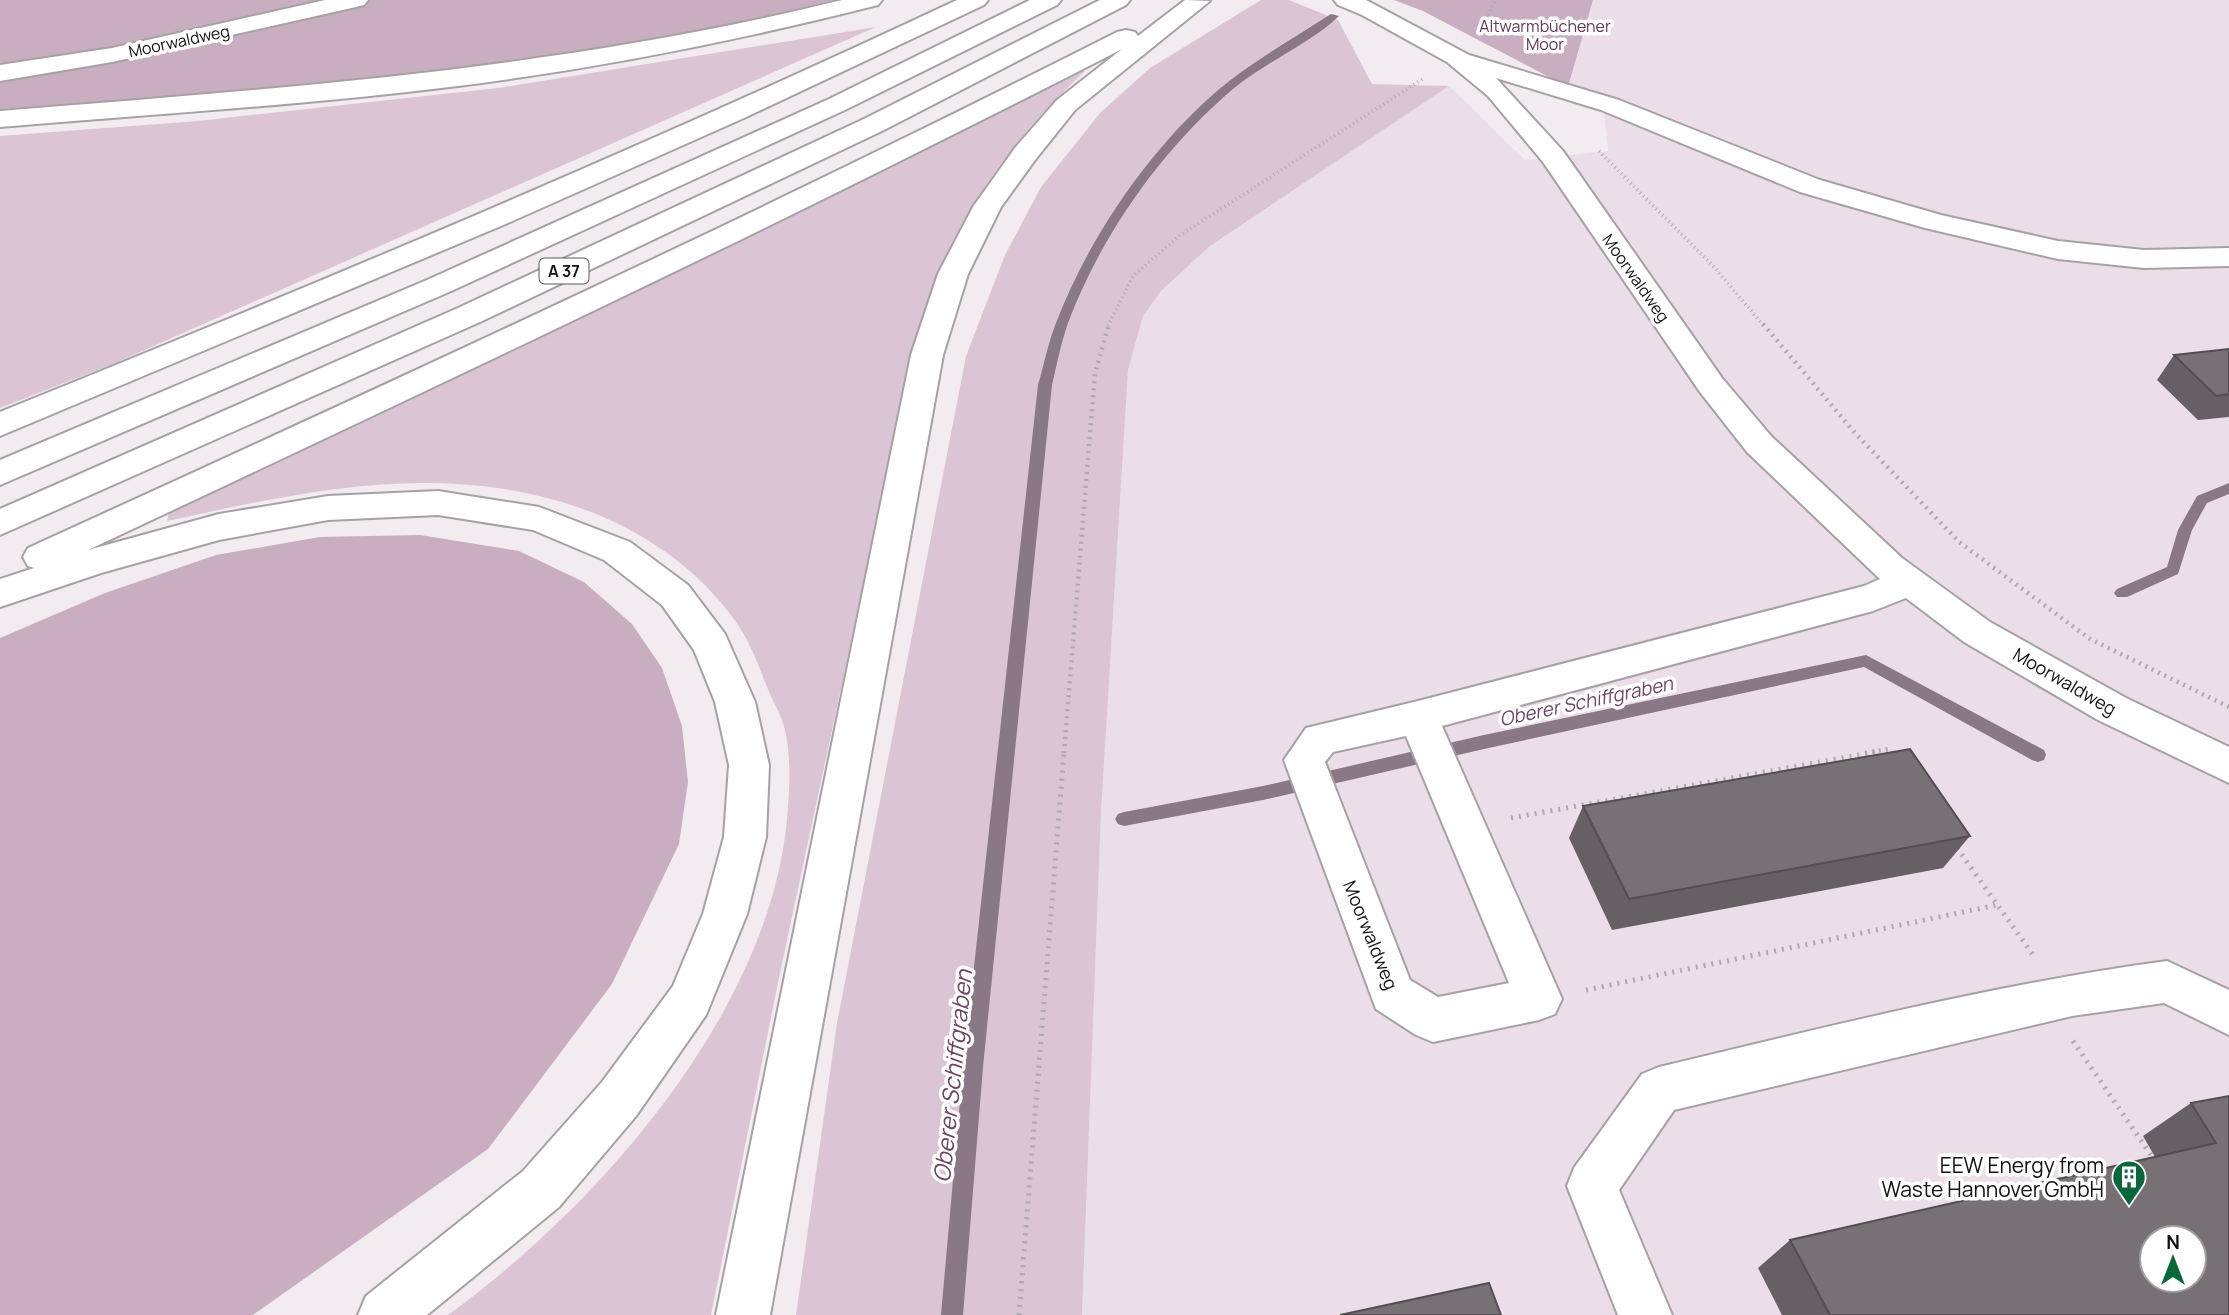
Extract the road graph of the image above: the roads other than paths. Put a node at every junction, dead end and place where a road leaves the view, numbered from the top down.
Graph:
1 (356, 0) edge
2 (870, 0) edge
3 (976, 0) edge
4 (1049, 0) edge
5 (1118, 0) edge
6 (1346, 0) edge
7 (1199, 1) edge
8 (1457, 57) junction
9 (0, 73) edge
10 (0, 119) edge
11 (2229, 257) edge
12 (0, 425) edge
13 (0, 472) edge
14 (0, 523) edge
15 (0, 576) edge
16 (1909, 582) junction
17 (0, 593) edge
18 (1418, 717) junction
19 (2229, 766) edge
20 (2229, 1013) edge
21 (385, 1315) edge
22 (743, 1315) edge
23 (1645, 1315) edge

1 - 9 main road, Moorwaldweg
2 - 10 main road
3 - 12 main road
4 - 13 main road, A 37
5 - 14 main road, A 37
6 - 8 main road, Moorwaldweg
7 - 15 main road
7 - 22 main road
8 - 11 main road
8 - 16 main road, Moorwaldweg
16 - 18 main road, Moorwaldweg
16 - 19 main road, Moorwaldweg
17 - 21 main road
18 - 18 main road, Moorwaldweg
20 - 23 main road

